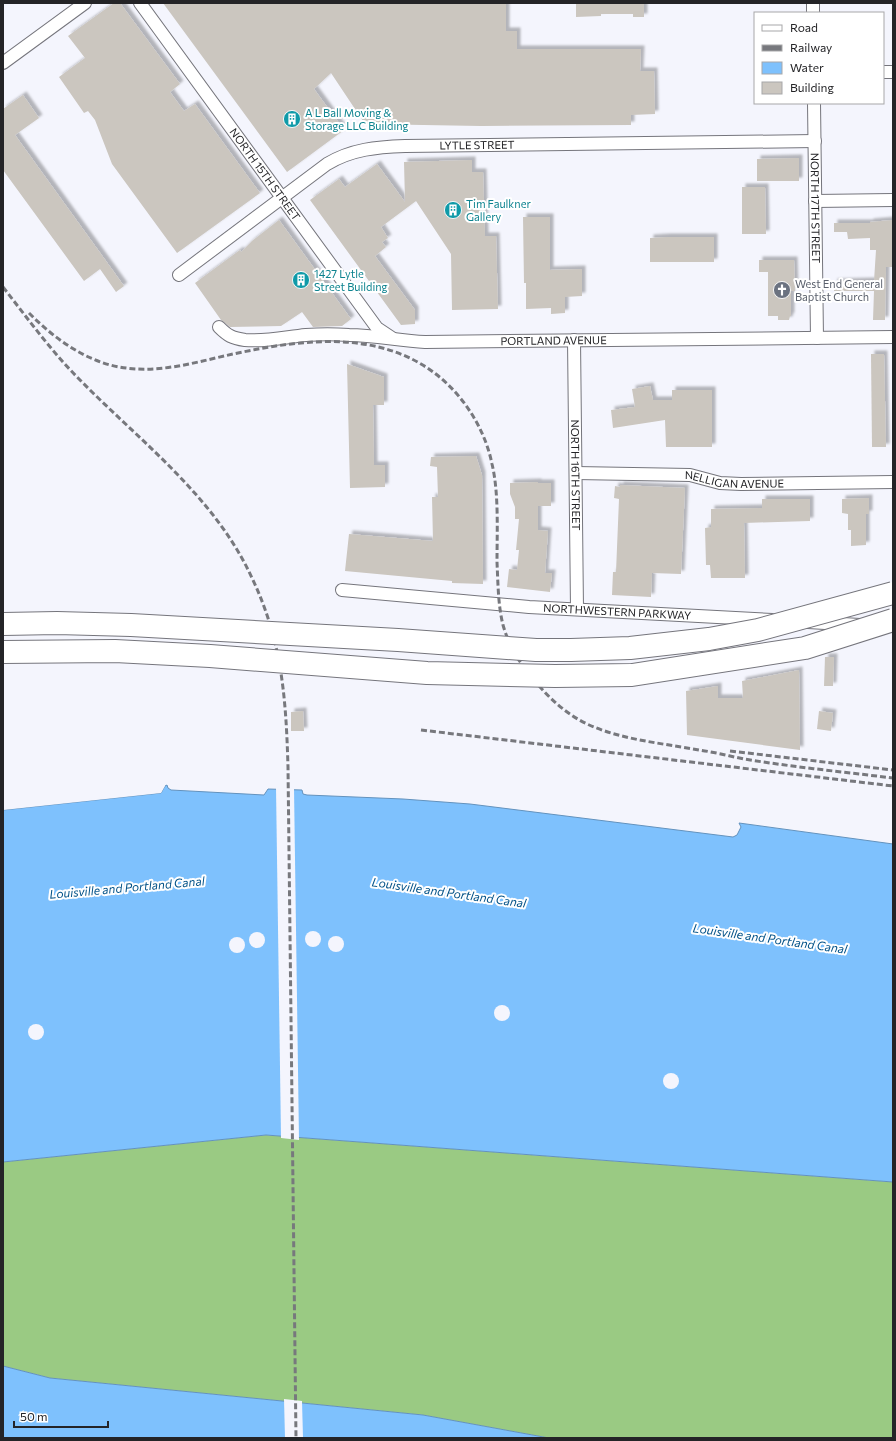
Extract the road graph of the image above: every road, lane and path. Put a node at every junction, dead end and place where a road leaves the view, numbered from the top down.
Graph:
1 (85, 3) edge
2 (140, 3) edge
3 (3, 63) edge
4 (814, 104) edge
5 (815, 141) junction
6 (282, 198) junction
7 (893, 200) edge
8 (816, 201) junction
9 (179, 275) dead end
10 (219, 327) dead end
11 (893, 337) edge
12 (817, 338) junction
13 (395, 339) junction
14 (574, 340) junction
15 (576, 473) junction
16 (893, 482) edge
17 (342, 590) dead end
18 (893, 593) edge
19 (577, 609) junction
20 (893, 620) edge
21 (3, 624) edge
22 (893, 627) edge
23 (3, 652) edge

1 - 3 street
2 - 6 street, NORTH 15TH STREET
4 - 5 street, NORTH 17TH STREET
5 - 6 street, LYTLE STREET
5 - 8 street, NORTH 17TH STREET
6 - 9 street, LYTLE STREET
6 - 13 street, NORTH 15TH STREET
7 - 8 street
8 - 12 street, NORTH 17TH STREET
10 - 13 street, PORTLAND AVENUE
11 - 12 street, PORTLAND AVENUE
12 - 14 street, PORTLAND AVENUE
13 - 14 street, PORTLAND AVENUE
14 - 15 street, NORTH 16TH STREET
15 - 16 street, NELLIGAN AVENUE
15 - 19 street, NORTH 16TH STREET
17 - 19 street, NORTHWESTERN PARKWAY
18 - 21 highway, bridge
19 - 22 street, NORTHWESTERN PARKWAY
20 - 23 highway, bridge

